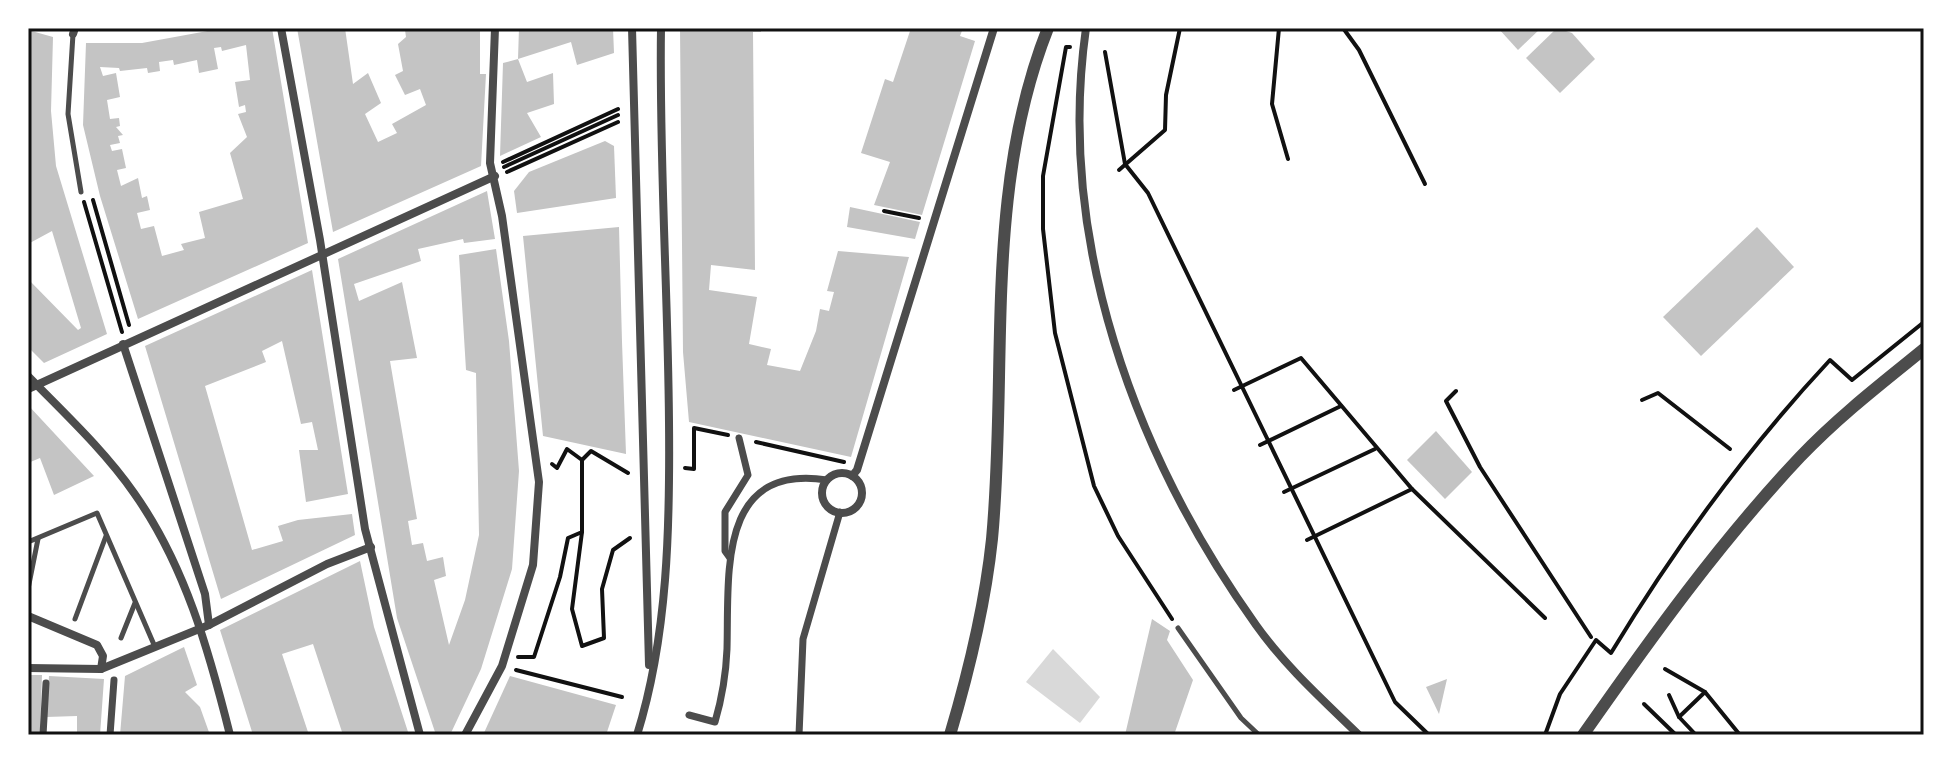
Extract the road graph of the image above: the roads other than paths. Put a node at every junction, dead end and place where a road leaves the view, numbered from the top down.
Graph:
1 (281, 28) edge
2 (495, 28) edge
3 (632, 28) edge
4 (661, 28) edge
5 (994, 28) edge
6 (1048, 28) edge
7 (1086, 28) edge
8 (74, 31) edge
9 (501, 170) junction
10 (81, 192) road end
11 (322, 257) junction
12 (123, 344) junction
13 (1924, 349) edge
14 (28, 376) edge
15 (28, 389) edge
16 (739, 438) dead end
17 (852, 476) junction
18 (827, 480) junction
19 (840, 512) junction
20 (106, 535) junction
21 (38, 538) junction
22 (28, 542) edge
23 (371, 547) junction
24 (730, 558) junction
25 (28, 589) edge
26 (135, 603) junction
27 (28, 616) edge
28 (75, 619) dead end
29 (205, 627) junction
30 (1178, 628) road end
31 (121, 638) dead end
32 (155, 647) junction
33 (28, 668) edge
34 (101, 669) junction
35 (114, 680) dead end
36 (46, 683) dead end
37 (650, 690) junction
38 (689, 715) dead end
39 (43, 735) edge
40 (110, 735) edge
41 (230, 735) edge
42 (420, 735) edge
43 (465, 735) edge
44 (637, 735) edge
45 (799, 735) edge
46 (950, 735) edge
47 (1259, 735) edge
48 (1359, 735) edge
49 (1583, 735) edge

1 - 11 street
2 - 9 street
3 - 37 street
4 - 37 street
5 - 17 street
6 - 46 street
7 - 48 street
8 - 10 lane
9 - 11 street
9 - 43 street
11 - 12 street
11 - 23 street
12 - 15 street
12 - 29 street
13 - 49 street
14 - 29 street
16 - 24 street
17 - 18 street
17 - 19 street
18 - 19 street
18 - 24 street
19 - 45 street
20 - 21 lane
20 - 26 lane
20 - 28 lane
21 - 22 lane
21 - 25 lane
23 - 29 street
23 - 42 street
24 - 38 street
26 - 31 lane
26 - 32 lane
27 - 34 street
29 - 32 street
29 - 41 street
30 - 47 lane
32 - 34 street
33 - 34 street
35 - 40 street
36 - 39 street
37 - 44 street

